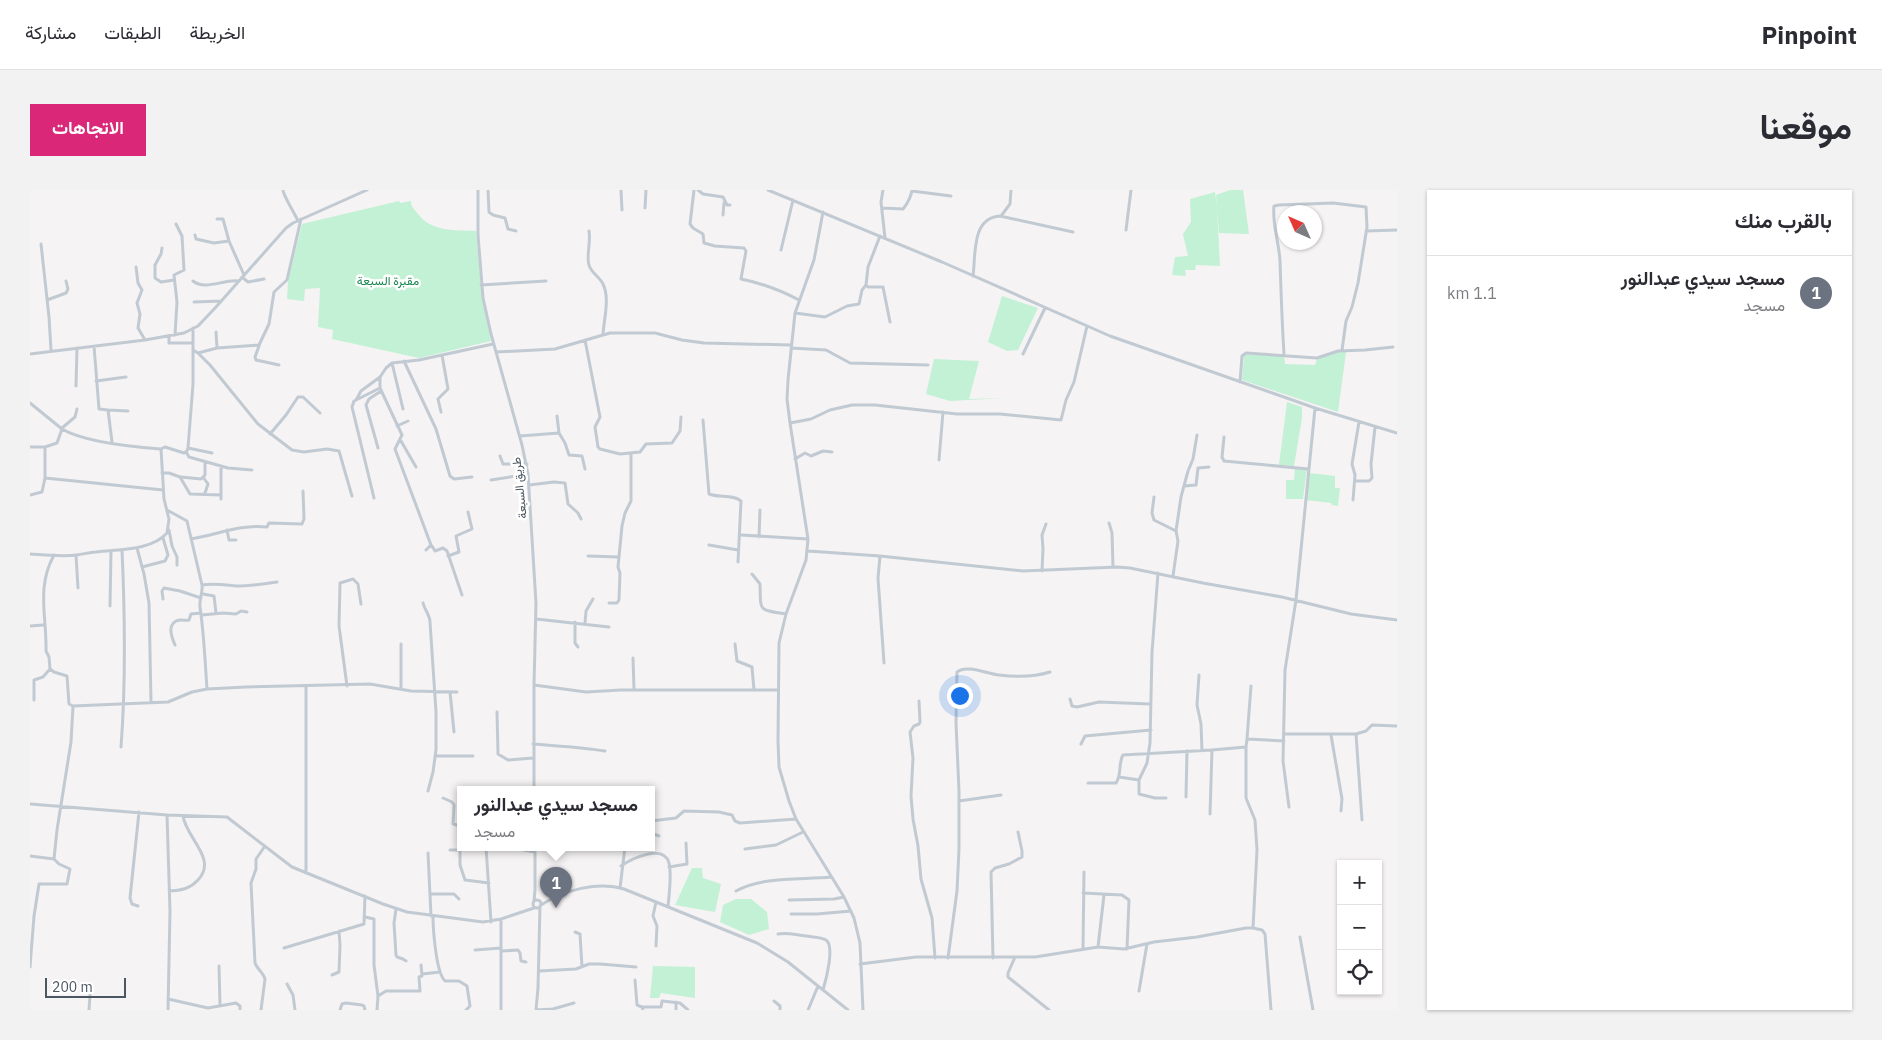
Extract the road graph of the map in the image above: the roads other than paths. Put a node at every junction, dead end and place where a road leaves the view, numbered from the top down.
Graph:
1 (283, 190) edge
2 (367, 190) edge
3 (478, 190) edge
4 (488, 190) edge
5 (621, 190) edge
6 (646, 190) edge
7 (694, 190) edge
8 (698, 190) edge
9 (768, 190) edge
10 (883, 190) edge
11 (1011, 190) edge
12 (1132, 190) edge
13 (912, 191) edge
14 (951, 196) dead end
15 (793, 200) junction
16 (724, 202) junction
17 (730, 205) dead end
18 (645, 208) dead end
19 (882, 208) junction
20 (622, 210) dead end
21 (823, 212) junction
22 (723, 215) dead end
23 (1000, 216) junction
24 (216, 219) dead end
25 (300, 220) junction
26 (176, 224) dead end
27 (1126, 230) dead end
28 (1397, 230) edge
29 (516, 231) dead end
30 (588, 231) dead end
31 (1366, 231) junction
32 (1073, 232) dead end
33 (195, 235) dead end
34 (880, 236) junction
35 (885, 238) junction
36 (229, 241) junction
37 (41, 244) dead end
38 (162, 248) dead end
39 (781, 250) dead end
40 (136, 267) dead end
41 (243, 276) junction
42 (973, 276) junction
43 (264, 279) dead end
44 (66, 280) dead end
45 (174, 280) junction
46 (193, 281) dead end
47 (239, 281) junction
48 (546, 281) dead end
49 (481, 285) junction
50 (866, 285) junction
51 (47, 300) junction
52 (799, 300) junction
53 (222, 301) junction
54 (194, 302) dead end
55 (1045, 308) junction
56 (795, 313) junction
57 (890, 322) dead end
58 (1087, 326) junction
59 (193, 328) junction
60 (216, 332) dead end
61 (603, 334) junction
62 (169, 336) junction
63 (175, 336) junction
64 (144, 340) junction
65 (585, 340) junction
66 (193, 343) junction
67 (494, 344) junction
68 (259, 345) junction
69 (94, 346) junction
70 (791, 346) junction
71 (1393, 347) dead end
72 (77, 348) junction
73 (217, 348) junction
74 (51, 350) junction
75 (193, 350) junction
76 (1342, 350) junction
77 (496, 352) junction
78 (198, 353) junction
79 (30, 354) edge
80 (1023, 354) dead end
81 (1284, 354) junction
82 (442, 355) junction
83 (404, 361) junction
84 (392, 363) junction
85 (279, 365) dead end
86 (928, 366) dead end
87 (380, 376) junction
88 (126, 377) dead end
89 (96, 381) junction
90 (1240, 382) junction
91 (76, 386) dead end
92 (380, 390) junction
93 (356, 401) junction
94 (30, 403) edge
95 (1315, 408) junction
96 (77, 409) dead end
97 (403, 409) dead end
98 (108, 410) junction
99 (128, 411) dead end
100 (441, 412) dead end
101 (943, 412) junction
102 (320, 413) dead end
103 (557, 416) dead end
104 (681, 417) dead end
105 (703, 420) dead end
106 (408, 421) dead end
107 (1359, 422) junction
108 (790, 423) junction
109 (397, 426) junction
110 (1375, 427) junction
111 (62, 429) junction
112 (559, 433) junction
113 (1397, 433) edge
114 (270, 434) junction
115 (1197, 435) dead end
116 (520, 436) junction
117 (1224, 437) dead end
118 (401, 440) junction
119 (112, 442) junction
120 (44, 447) junction
121 (30, 448) edge
122 (188, 448) junction
123 (378, 448) dead end
124 (161, 449) junction
125 (186, 452) junction
126 (832, 452) dead end
127 (212, 453) dead end
128 (631, 454) junction
129 (500, 456) dead end
130 (796, 459) junction
131 (939, 460) dead end
132 (205, 462) junction
133 (527, 464) junction
134 (221, 466) junction
135 (416, 467) dead end
136 (1209, 467) dead end
137 (585, 469) dead end
138 (1308, 469) junction
139 (252, 470) dead end
140 (162, 473) junction
141 (528, 474) junction
142 (180, 477) junction
143 (203, 477) junction
144 (472, 477) dead end
145 (45, 478) junction
146 (491, 480) dead end
147 (1355, 481) junction
148 (528, 485) junction
149 (1184, 486) junction
150 (163, 490) junction
151 (303, 491) dead end
152 (205, 493) junction
153 (30, 495) edge
154 (352, 496) dead end
155 (1154, 497) dead end
156 (374, 498) dead end
157 (1353, 500) dead end
158 (167, 509) junction
159 (760, 510) dead end
160 (468, 512) dead end
161 (581, 520) dead end
162 (1108, 523) dead end
163 (1046, 524) dead end
164 (169, 528) junction
165 (226, 530) junction
166 (1176, 531) junction
167 (741, 536) junction
168 (759, 537) junction
169 (163, 538) junction
170 (191, 539) junction
171 (808, 539) junction
172 (236, 540) dead end
173 (431, 545) junction
174 (709, 546) dead end
175 (137, 548) junction
176 (122, 550) junction
177 (426, 550) dead end
178 (738, 550) junction
179 (111, 551) junction
180 (173, 551) junction
181 (808, 551) junction
182 (30, 554) edge
183 (54, 555) junction
184 (76, 555) junction
185 (168, 555) junction
186 (448, 556) junction
187 (588, 556) dead end
188 (880, 556) junction
189 (619, 557) junction
190 (738, 562) dead end
191 (177, 565) dead end
192 (142, 566) junction
193 (1113, 567) junction
194 (1042, 570) junction
195 (1158, 573) junction
196 (752, 574) dead end
197 (1173, 576) junction
198 (277, 582) dead end
199 (202, 585) junction
200 (78, 588) dead end
201 (462, 595) dead end
202 (202, 596) junction
203 (163, 599) dead end
204 (593, 599) dead end
205 (1296, 600) junction
206 (423, 603) dead end
207 (609, 603) dead end
208 (361, 604) dead end
209 (110, 606) dead end
210 (247, 612) dead end
211 (216, 613) junction
212 (202, 614) junction
213 (786, 614) junction
214 (536, 619) junction
215 (1397, 620) edge
216 (575, 622) junction
217 (585, 623) junction
218 (43, 625) junction
219 (30, 626) edge
220 (609, 627) dead end
221 (400, 644) dead end
222 (735, 644) dead end
223 (175, 645) dead end
224 (578, 647) dead end
225 (633, 658) dead end
226 (884, 663) dead end
227 (50, 669) junction
228 (1050, 672) dead end
229 (1199, 675) dead end
230 (534, 685) junction
231 (306, 686) junction
232 (347, 686) junction
233 (1251, 686) dead end
234 (207, 689) junction
235 (401, 689) junction
236 (634, 690) junction
237 (754, 690) junction
238 (778, 690) junction
239 (433, 692) junction
240 (450, 692) junction
241 (457, 692) dead end
242 (1070, 699) dead end
243 (34, 700) dead end
244 (920, 701) dead end
245 (151, 702) junction
246 (124, 703) junction
247 (1150, 704) junction
248 (73, 706) junction
249 (497, 712) dead end
250 (1397, 726) edge
251 (1151, 730) junction
252 (454, 732) dead end
253 (1284, 734) junction
254 (1356, 734) junction
255 (1331, 735) junction
256 (1247, 739) junction
257 (1284, 741) junction
258 (533, 744) junction
259 (1080, 744) dead end
260 (121, 747) dead end
261 (1246, 747) junction
262 (1212, 750) junction
263 (605, 751) dead end
264 (1187, 751) junction
265 (1202, 751) junction
266 (1149, 753) junction
267 (435, 756) junction
268 (472, 756) dead end
269 (533, 758) junction
270 (1119, 777) junction
271 (1138, 780) junction
272 (1088, 783) dead end
273 (534, 786) edge
274 (428, 791) dead end
275 (1001, 795) dead end
276 (1186, 797) dead end
277 (444, 798) dead end
278 (1166, 798) dead end
279 (959, 801) junction
280 (30, 804) edge
281 (62, 805) junction
282 (1289, 808) dead end
283 (1341, 811) dead end
284 (139, 812) junction
285 (1210, 814) dead end
286 (167, 815) junction
287 (183, 816) junction
288 (796, 819) junction
289 (1362, 820) dead end
290 (655, 821) edge
291 (457, 825) edge
292 (803, 832) junction
293 (1018, 832) dead end
294 (655, 834) edge
295 (659, 836) dead end
296 (686, 843) dead end
297 (265, 846) junction
298 (745, 849) dead end
299 (450, 850) dead end
300 (457, 850) edge
301 (460, 851) edge
302 (486, 851) edge
303 (530, 851) edge
304 (624, 851) edge
305 (428, 852) dead end
306 (535, 852) joint
307 (30, 856) edge
308 (54, 859) junction
309 (622, 866) junction
310 (670, 867) junction
311 (306, 872) junction
312 (1084, 872) dead end
313 (831, 877) junction
314 (489, 883) junction
315 (620, 888) junction
316 (169, 891) junction
317 (736, 891) dead end
318 (1083, 893) junction
319 (430, 894) junction
320 (1104, 895) junction
321 (365, 896) junction
322 (844, 897) junction
323 (459, 899) dead end
324 (789, 900) dead end
325 (538, 902) junction
326 (656, 902) junction
327 (138, 906) dead end
328 (668, 907) junction
329 (535, 908) junction
330 (396, 909) junction
331 (524, 910) junction
332 (851, 911) junction
333 (791, 914) dead end
334 (432, 916) junction
335 (365, 917) junction
336 (539, 917) junction
337 (501, 919) junction
338 (491, 922) junction
339 (1253, 928) junction
340 (339, 931) junction
341 (575, 932) dead end
342 (778, 934) dead end
343 (1300, 936) dead end
344 (1146, 944) junction
345 (656, 946) dead end
346 (1098, 947) junction
347 (284, 948) dead end
348 (1083, 949) junction
349 (1127, 949) junction
350 (474, 950) dead end
351 (502, 950) junction
352 (1016, 957) junction
353 (935, 958) junction
354 (948, 958) junction
355 (993, 958) junction
356 (406, 961) dead end
357 (526, 962) dead end
358 (860, 964) junction
359 (421, 965) dead end
360 (219, 966) dead end
361 (636, 966) dead end
362 (30, 967) edge
363 (582, 967) junction
364 (538, 971) junction
365 (440, 972) junction
366 (422, 974) junction
367 (332, 975) dead end
368 (635, 980) dead end
369 (287, 984) dead end
370 (818, 986) junction
371 (823, 990) junction
372 (1139, 991) dead end
373 (90, 995) dead end
374 (378, 996) junction
375 (168, 999) junction
376 (774, 1001) dead end
377 (676, 1002) junction
378 (574, 1003) dead end
379 (219, 1007) edge
380 (642, 1009) edge
381 (89, 1010) edge
382 (168, 1010) edge
383 (240, 1010) edge
384 (261, 1010) edge
385 (295, 1010) edge
386 (340, 1010) edge
387 (365, 1010) edge
388 (377, 1010) edge
389 (466, 1010) edge
390 (501, 1010) edge
391 (536, 1010) edge
392 (676, 1010) edge
393 (688, 1010) edge
394 (780, 1010) edge
395 (808, 1010) edge
396 (848, 1010) edge
397 (863, 1010) edge
398 (1048, 1010) edge
399 (1271, 1010) edge
400 (1313, 1010) edge

1 - 25 street
2 - 25 street
3 - 49 street, طريق السبعة
4 - 29 street
5 - 20 street
6 - 18 street
7 - 52 street
8 - 16 street
9 - 15 street
10 - 19 street
11 - 23 street
12 - 27 street
13 - 14 street
13 - 19 street
15 - 21 street
15 - 39 street
16 - 17 street
16 - 22 street
19 - 35 street
21 - 34 street
21 - 52 street
23 - 32 street
23 - 42 street
24 - 36 street
25 - 41 street
25 - 68 street
26 - 45 street
28 - 31 street
30 - 61 street
31 - 76 street
31 - 81 street
33 - 36 street
34 - 35 street
34 - 50 street
35 - 42 street
36 - 41 street
37 - 51 street
38 - 45 street
40 - 64 street
41 - 43 street
41 - 47 street
42 - 55 street
44 - 51 street
45 - 63 street
46 - 47 street
47 - 53 street
48 - 49 street
49 - 67 street, طريق السبعة
50 - 56 street
50 - 57 street
51 - 74 street
52 - 56 street
53 - 54 street
53 - 59 street
55 - 58 street
55 - 80 street
56 - 70 street
58 - 90 street
58 - 101 street
59 - 63 street
59 - 66 street
60 - 73 street
61 - 65 street
61 - 70 street
62 - 63 street
62 - 64 street
62 - 66 street
64 - 69 street
65 - 77 street
65 - 128 street
66 - 75 street
67 - 77 street, طريق السبعة
67 - 82 street
68 - 73 street
68 - 85 street
69 - 72 street
69 - 89 street
70 - 86 street
70 - 108 street
71 - 76 street
72 - 74 street
72 - 91 street
73 - 78 street
74 - 79 street
75 - 78 street
75 - 122 street
76 - 81 street
77 - 116 street, طريق السبعة
78 - 114 street
81 - 90 street
82 - 83 street
82 - 100 street
83 - 84 street
83 - 144 street
84 - 87 street
84 - 97 street
87 - 92 street
87 - 93 street
88 - 89 street
89 - 98 street
90 - 95 street
92 - 93 street
92 - 109 street
92 - 123 street
93 - 156 street
94 - 111 street
95 - 107 street
95 - 138 street
96 - 111 street
98 - 99 street
98 - 119 street
101 - 108 street
101 - 131 street
102 - 114 street
103 - 112 street
104 - 128 street
105 - 167 street
106 - 109 street
107 - 110 street
107 - 147 street
108 - 130 street
109 - 118 street
110 - 113 street
110 - 147 street
111 - 119 street
111 - 120 street
112 - 116 street
112 - 137 street
114 - 154 street
115 - 149 street
116 - 133 street, طريق السبعة
117 - 138 street
118 - 135 street
118 - 173 street
119 - 124 street
120 - 121 street
120 - 145 street
122 - 125 street
122 - 127 street
124 - 125 street
124 - 140 street
125 - 132 street
126 - 130 street
128 - 189 street
129 - 133 street
130 - 171 street
132 - 134 street
132 - 143 street
133 - 141 street, طريق السبعة
134 - 139 street
134 - 152 street
136 - 149 street
138 - 205 street
140 - 142 street
140 - 150 street
141 - 146 street
141 - 148 street, طريق السبعة
142 - 143 street
142 - 152 street
143 - 152 street
145 - 150 street
145 - 153 street
147 - 157 street
148 - 161 street
148 - 214 street, طريق السبعة
149 - 166 street
150 - 158 street
151 - 165 street
155 - 166 street
158 - 164 street
158 - 170 street
159 - 168 street
160 - 186 street
162 - 193 street
163 - 194 street
164 - 169 street
164 - 180 street
165 - 170 street
165 - 172 street
166 - 197 street
167 - 168 street
167 - 178 street
168 - 171 street
169 - 175 street
169 - 185 street
170 - 199 street
171 - 181 street
173 - 177 street
173 - 186 street
174 - 178 street
175 - 176 street
175 - 192 street
176 - 179 street
176 - 246 street
178 - 190 street
179 - 184 street
179 - 209 street
180 - 185 street
180 - 191 street
181 - 188 street
181 - 213 street
182 - 183 street
183 - 184 street
183 - 218 street
184 - 200 street
185 - 192 street
186 - 201 street
187 - 189 street
188 - 194 street
188 - 226 street
189 - 207 street
192 - 245 street
193 - 194 street
193 - 195 street
195 - 197 street
195 - 247 street
196 - 213 street
197 - 205 street
198 - 199 street
199 - 202 street
202 - 203 street
202 - 211 street
202 - 212 street
204 - 217 street
205 - 215 street
205 - 253 street
206 - 239 street
208 - 232 street
210 - 211 street
211 - 212 street
212 - 223 street
212 - 234 street
213 - 238 street
214 - 216 street
214 - 230 street, طريق السبعة
216 - 217 street
216 - 224 street
217 - 220 street
218 - 219 street
218 - 227 street
221 - 235 street
222 - 237 street
225 - 236 street
227 - 243 street
227 - 248 street
228 - 279 street
229 - 265 street
230 - 236 street
230 - 258 street, طريق السبعة
231 - 232 street
231 - 234 street
231 - 311 street
232 - 235 street
233 - 256 street
234 - 245 street
235 - 239 street
236 - 237 street
237 - 238 street
238 - 288 street
239 - 240 street
239 - 267 street
240 - 241 street
240 - 252 street
242 - 247 street
244 - 353 street
245 - 246 street
246 - 248 street
246 - 260 street
247 - 251 street
248 - 281 street
249 - 269 street
250 - 254 street
251 - 259 street
251 - 266 street
253 - 255 street
253 - 257 street
254 - 255 street
254 - 289 street
255 - 283 street
256 - 257 street
256 - 261 street
257 - 282 street
258 - 263 street
258 - 269 street, طريق السبعة
261 - 262 street
261 - 339 street
262 - 265 street
262 - 285 street
264 - 265 street
264 - 266 street
264 - 276 street
266 - 270 street
266 - 271 street
267 - 268 street
267 - 274 street
269 - 273 street, طريق السبعة
270 - 271 street
270 - 272 street
271 - 278 street
275 - 279 street
277 - 291 street
279 - 354 street
280 - 281 street
281 - 284 street
281 - 308 street
284 - 286 street
284 - 327 street
286 - 287 street
286 - 316 street
287 - 297 street
287 - 316 street
288 - 290 street
288 - 292 street
292 - 298 street
292 - 313 street
293 - 355 street
294 - 295 street
296 - 310 street
297 - 311 street
297 - 384 street
299 - 300 street
301 - 314 street
302 - 314 street
303 - 306 street
304 - 309 street
305 - 319 street
306 - 325 street
307 - 308 street
308 - 362 street
309 - 310 street
309 - 315 street
310 - 328 street
311 - 321 street
312 - 318 street
313 - 317 street
313 - 322 street
314 - 338 street
315 - 325 street
315 - 326 street
316 - 375 street
318 - 320 street
318 - 348 street
319 - 323 street
319 - 334 street
320 - 346 street
320 - 349 street
321 - 330 street
321 - 335 street
322 - 324 street
322 - 332 street
325 - 329 street
325 - 329 street
325 - 331 street
325 - 336 street
326 - 328 street
326 - 345 street
328 - 370 street
329 - 331 street
329 - 336 street
330 - 334 street
330 - 356 street
331 - 337 street
332 - 333 street
332 - 358 street
334 - 338 street
334 - 365 street
335 - 340 street
335 - 374 street
336 - 364 street
337 - 338 street
337 - 351 street
339 - 344 street
339 - 399 street
340 - 347 street
340 - 367 street
341 - 363 street
342 - 371 street
343 - 400 street
344 - 349 street
344 - 372 street
346 - 348 street
346 - 349 street
348 - 352 street
350 - 351 street
351 - 357 street
351 - 390 street
352 - 355 street
352 - 398 street
353 - 354 street
353 - 358 street
354 - 355 street
358 - 397 street
359 - 366 street
360 - 379 street
361 - 363 street
363 - 364 street
364 - 391 street
365 - 366 street
365 - 389 street
366 - 374 street
368 - 380 street
369 - 385 street
370 - 371 street
370 - 395 street
371 - 396 street
373 - 381 street
374 - 388 street
375 - 379 street
375 - 382 street
376 - 394 street
377 - 380 street
377 - 392 street
377 - 393 street
378 - 391 street
379 - 383 street
386 - 387 street

